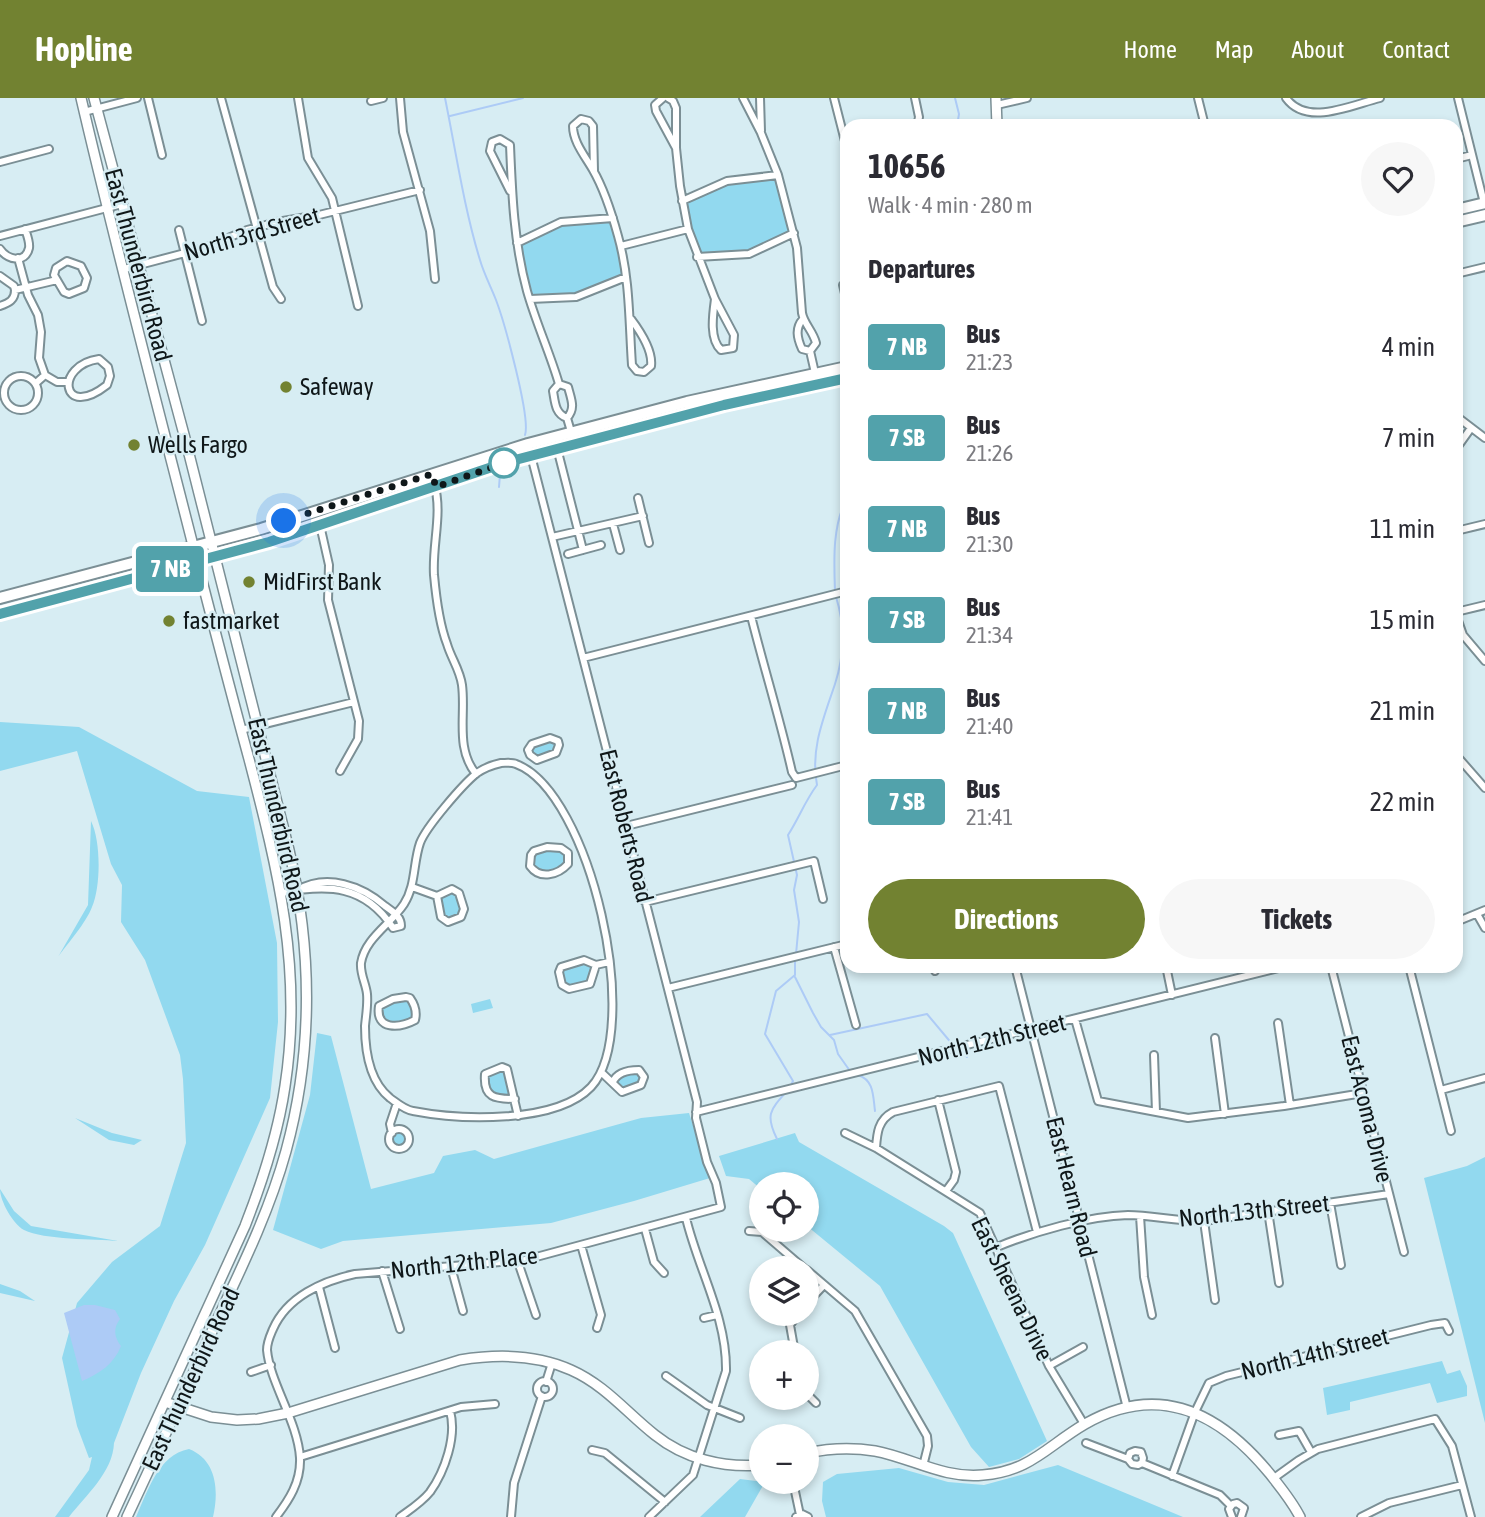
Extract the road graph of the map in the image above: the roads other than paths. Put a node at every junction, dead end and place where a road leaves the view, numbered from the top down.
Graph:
1 (81, 98) edge
2 (94, 98) edge
3 (137, 98) edge
4 (148, 98) edge
5 (221, 98) edge
6 (298, 98) edge
7 (383, 98) edge
8 (400, 98) edge
9 (666, 98) edge
10 (743, 98) edge
11 (760, 98) edge
12 (834, 98) edge
13 (915, 98) edge
14 (1027, 98) edge
15 (1198, 98) edge
16 (1286, 98) edge
17 (1458, 98) edge
18 (1375, 99) edge
19 (371, 101) dead end
20 (997, 102) edge
21 (97, 108) junction
22 (84, 112) junction
23 (919, 119) edge
24 (1203, 119) edge
25 (840, 122) edge
26 (761, 133) junction
27 (676, 148) junction
28 (49, 149) dead end
29 (162, 155) dead end
30 (1472, 155) junction
31 (1463, 157) edge
32 (0, 162) edge
33 (594, 171) junction
34 (778, 174) junction
35 (421, 190) junction
36 (510, 191) junction
37 (682, 201) junction
38 (1485, 203) edge
39 (122, 204) junction
40 (108, 208) junction
41 (1463, 208) edge
42 (334, 211) junction
43 (1485, 215) edge
44 (613, 218) junction
45 (1463, 220) edge
46 (257, 227) junction
47 (25, 229) junction
48 (688, 229) junction
49 (179, 230) dead end
50 (794, 233) junction
51 (0, 234) edge
52 (517, 243) junction
53 (621, 246) junction
54 (0, 249) edge
55 (185, 253) junction
56 (697, 257) junction
57 (18, 258) junction
58 (138, 265) junction
59 (1485, 267) edge
60 (124, 269) junction
61 (1463, 272) edge
62 (0, 276) edge
63 (626, 276) junction
64 (435, 279) dead end
65 (57, 280) junction
66 (26, 288) junction
67 (15, 290) junction
68 (281, 299) dead end
69 (530, 299) junction
70 (715, 299) junction
71 (0, 306) edge
72 (358, 306) dead end
73 (631, 319) junction
74 (803, 319) junction
75 (202, 321) dead end
76 (810, 351) junction
77 (840, 368) edge
78 (815, 373) junction
79 (45, 375) junction
80 (840, 379) edge
81 (67, 382) junction
82 (36, 383) junction
83 (559, 384) junction
84 (689, 408) junction
85 (567, 418) junction
86 (1463, 422) edge
87 (1471, 428) junction
88 (572, 438) junction
89 (1485, 438) edge
90 (1463, 439) edge
91 (528, 444) junction
92 (557, 448) junction
93 (531, 455) junction
94 (432, 474) junction
95 (436, 487) junction
96 (638, 498) dead end
97 (643, 516) junction
98 (613, 524) junction
99 (1485, 524) edge
100 (320, 525) junction
101 (1463, 529) edge
102 (579, 531) junction
103 (552, 537) junction
104 (211, 542) junction
105 (649, 543) dead end
106 (601, 545) dead end
107 (194, 547) junction
108 (583, 550) junction
109 (620, 550) dead end
110 (568, 554) dead end
111 (215, 557) junction
112 (198, 562) junction
113 (840, 593) edge
114 (0, 598) edge
115 (208, 601) junction
116 (1485, 605) edge
117 (1463, 611) edge
118 (0, 614) edge
119 (751, 616) junction
120 (1463, 635) edge
121 (222, 653) junction
122 (241, 656) junction
123 (583, 658) junction
124 (1485, 661) edge
125 (354, 702) junction
126 (258, 726) junction
127 (241, 730) junction
128 (533, 758) junction
129 (1463, 763) edge
130 (840, 767) edge
131 (525, 769) junction
132 (340, 771) dead end
133 (476, 774) junction
134 (794, 782) junction
135 (1485, 788) edge
136 (626, 826) junction
137 (582, 847) junction
138 (568, 853) junction
139 (412, 887) junction
140 (298, 890) junction
141 (356, 891) junction
142 (282, 894) junction
143 (437, 896) junction
144 (823, 899) dead end
145 (645, 902) junction
146 (1485, 911) edge
147 (396, 914) junction
148 (1477, 914) junction
149 (1463, 919) edge
150 (390, 922) junction
151 (1485, 928) edge
152 (840, 946) edge
153 (834, 947) junction
154 (609, 962) junction
155 (596, 965) junction
156 (840, 968) edge
157 (841, 973) edge
158 (1017, 973) edge
159 (1167, 973) edge
160 (1259, 973) edge
161 (1333, 973) edge
162 (1411, 973) edge
163 (668, 988) junction
164 (1172, 995) junction
165 (367, 1011) junction
166 (378, 1012) junction
167 (1075, 1019) junction
168 (1278, 1023) dead end
169 (856, 1025) dead end
170 (1031, 1030) junction
171 (1214, 1038) dead end
172 (1154, 1055) dead end
173 (601, 1072) junction
174 (1485, 1078) edge
175 (613, 1082) junction
176 (1441, 1090) junction
177 (1363, 1093) junction
178 (515, 1099) junction
179 (938, 1100) junction
180 (397, 1103) junction
181 (1290, 1105) junction
182 (696, 1112) junction
183 (1156, 1112) junction
184 (1225, 1114) junction
185 (518, 1116) junction
186 (1451, 1130) dead end
187 (392, 1133) dead end
188 (845, 1133) dead end
189 (876, 1148) junction
190 (946, 1191) junction
191 (1389, 1194) junction
192 (1330, 1203) junction
193 (721, 1207) joint
194 (1268, 1211) junction
195 (1140, 1216) junction
196 (686, 1218) junction
197 (1203, 1221) junction
198 (1080, 1223) junction
199 (645, 1229) junction
200 (1037, 1232) junction
201 (774, 1242) edge
202 (581, 1245) junction
203 (997, 1247) junction
204 (1404, 1252) dead end
205 (790, 1256) edge
206 (518, 1262) junction
207 (1340, 1265) dead end
208 (451, 1266) junction
209 (382, 1271) junction
210 (664, 1273) dead end
211 (819, 1280) edge
212 (1279, 1283) dead end
213 (824, 1284) junction
214 (319, 1287) junction
215 (819, 1290) edge
216 (1215, 1300) dead end
217 (463, 1311) dead end
218 (536, 1315) dead end
219 (717, 1315) junction
220 (1152, 1315) dead end
221 (704, 1318) dead end
222 (597, 1328) dead end
223 (400, 1329) dead end
224 (1449, 1331) dead end
225 (1083, 1347) dead end
226 (335, 1348) dead end
227 (552, 1363) junction
228 (271, 1365) junction
229 (1049, 1366) junction
230 (251, 1371) dead end
231 (666, 1376) dead end
232 (546, 1382) junction
233 (542, 1396) junction
234 (165, 1402) junction
235 (495, 1404) dead end
236 (178, 1407) junction
237 (1127, 1408) junction
238 (715, 1409) junction
239 (450, 1411) junction
240 (1195, 1412) junction
241 (288, 1413) junction
242 (740, 1418) dead end
243 (1084, 1424) junction
244 (1279, 1435) dead end
245 (1086, 1443) dead end
246 (592, 1450) dead end
247 (819, 1452) edge
248 (1311, 1452) junction
249 (300, 1457) junction
250 (698, 1458) junction
251 (1128, 1459) junction
252 (1142, 1463) junction
253 (749, 1464) edge
254 (923, 1466) junction
255 (1172, 1476) junction
256 (1273, 1478) junction
257 (1462, 1485) junction
258 (795, 1494) edge
259 (665, 1502) junction
260 (1231, 1506) junction
261 (798, 1516) edge
262 (111, 1517) edge
263 (127, 1517) edge
264 (276, 1517) edge
265 (400, 1517) edge
266 (511, 1517) edge
267 (649, 1517) edge
268 (808, 1517) edge
269 (1233, 1517) edge
270 (1241, 1517) edge
271 (1300, 1517) edge
272 (1361, 1517) edge
273 (1471, 1517) edge

1 - 22 main road, East Thunderbird Road
2 - 21 main road, East Thunderbird Road
3 - 21 street
4 - 29 street
5 - 46 street
6 - 42 street
7 - 19 street
8 - 35 street
9 - 27 street
9 - 27 street
10 - 26 street
11 - 26 street
12 - 25 street
13 - 23 street
14 - 20 street
15 - 24 street
16 - 18 street
17 - 30 street
21 - 22 street
21 - 39 main road, East Thunderbird Road
22 - 40 main road, East Thunderbird Road
26 - 34 street
27 - 37 street
28 - 32 street
30 - 31 street
30 - 38 street
33 - 33 street
33 - 44 street
34 - 37 street
34 - 50 street
35 - 42 street, North 3rd Street
35 - 64 street
36 - 36 street
36 - 52 street
37 - 48 street
38 - 41 main road
39 - 40 street
39 - 58 main road, East Thunderbird Road
40 - 47 street
40 - 60 main road, East Thunderbird Road
42 - 46 street, North 3rd Street
42 - 72 street
43 - 45 main road
44 - 52 street
44 - 53 street
46 - 55 street, North 3rd Street
46 - 68 street
47 - 51 street
47 - 57 street
48 - 53 street
48 - 56 street
49 - 55 street
50 - 56 street
50 - 74 street
52 - 69 street
53 - 63 street
54 - 57 street
55 - 58 street, North 3rd Street
55 - 75 street
56 - 70 street
57 - 66 street
58 - 60 street, North 3rd Street
58 - 104 main road, East Thunderbird Road
59 - 61 street
60 - 107 main road, East Thunderbird Road
62 - 67 street
63 - 69 street
63 - 73 street
65 - 65 street
65 - 66 street
66 - 67 street
66 - 79 street
67 - 71 street
69 - 83 street
70 - 70 street
73 - 73 street
74 - 76 street
74 - 76 street
76 - 78 street
77 - 78 main road
78 - 84 main road
79 - 81 street
79 - 82 street
80 - 84 main road
81 - 81 street
82 - 82 street
83 - 85 street
83 - 85 street
84 - 88 main road
85 - 88 street
86 - 87 street
87 - 89 street
87 - 90 street
88 - 91 main road
88 - 92 main road
91 - 93 street, East Roberts Road
91 - 94 main road
92 - 93 main road
92 - 102 street
93 - 95 main road
93 - 103 street, East Roberts Road
94 - 95 street
94 - 104 main road
95 - 100 main road
95 - 133 street
96 - 97 street
97 - 98 street
97 - 105 street
98 - 102 street
98 - 109 street
99 - 101 street
100 - 111 main road
100 - 125 street
102 - 103 street
102 - 108 street
103 - 123 street, East Roberts Road
104 - 107 main road
104 - 111 main road, East Thunderbird Road
106 - 108 street
107 - 112 main road, East Thunderbird Road
107 - 114 main road
108 - 110 street
111 - 112 main road
111 - 122 main road, East Thunderbird Road
112 - 115 main road, East Thunderbird Road
112 - 118 main road
113 - 119 street
115 - 121 main road, East Thunderbird Road
115 - 122 main road
116 - 117 street
119 - 123 street
119 - 134 street
120 - 124 street
121 - 122 main road
121 - 127 main road, East Thunderbird Road
122 - 126 main road, East Thunderbird Road
123 - 136 street, East Roberts Road
125 - 126 street
125 - 132 street
126 - 127 street
126 - 140 main road, East Thunderbird Road
127 - 142 main road, East Thunderbird Road
128 - 128 street
128 - 131 street
129 - 135 street
130 - 134 street
131 - 133 street
131 - 137 street
133 - 139 street
134 - 136 street
136 - 145 street, East Roberts Road
137 - 138 street
137 - 154 street
138 - 138 street
139 - 143 street
139 - 147 street
140 - 141 street
140 - 142 street
140 - 236 main road, East Thunderbird Road
141 - 147 street
141 - 150 street
142 - 234 main road, East Thunderbird Road
143 - 143 street
144 - 145 street
145 - 163 street, East Roberts Road
146 - 148 street
147 - 150 street
147 - 150 street
148 - 149 street
148 - 151 street
150 - 165 street
152 - 153 street
153 - 156 street
153 - 163 street
154 - 155 street
154 - 173 street
155 - 155 street
157 - 169 street
158 - 170 street, East Hearn Road
159 - 164 street
160 - 164 street, North 12th Street
161 - 177 street, East Acoma Drive
162 - 176 street
163 - 182 street, East Roberts Road
164 - 167 street, North 12th Street
165 - 166 street
165 - 180 street
166 - 166 street
167 - 170 street, North 12th Street
167 - 183 street
168 - 181 street
170 - 182 street, North 12th Street
170 - 198 street, East Hearn Road
171 - 184 street
172 - 183 street
173 - 175 street
173 - 185 street
174 - 176 street
175 - 175 street
176 - 186 street
177 - 181 street
177 - 191 street, East Acoma Drive
178 - 178 street
178 - 185 street
179 - 189 street
179 - 190 street
179 - 200 street
180 - 185 street
180 - 187 street
181 - 184 street
182 - 193 street, East Roberts Road
183 - 184 street
188 - 189 street, East Sheena Drive
189 - 190 street, East Sheena Drive
190 - 203 street, East Sheena Drive
191 - 192 street, North 13th Street
191 - 204 street, East Acoma Drive
192 - 194 street, North 13th Street
192 - 207 street
193 - 196 street, North 12th Place
194 - 197 street, North 13th Street
194 - 212 street
195 - 197 street, North 13th Street
195 - 198 street, North 13th Street
195 - 220 street
196 - 199 street, North 12th Place
196 - 219 street
197 - 216 street
198 - 200 street, North 13th Street
198 - 237 street, East Hearn Road
199 - 202 street, North 12th Place
199 - 210 street
200 - 203 street, North 13th Street
201 - 205 street
202 - 206 street, North 12th Place
202 - 222 street
203 - 229 street, East Sheena Drive
206 - 208 street, North 12th Place
206 - 218 street
208 - 209 street, North 12th Place
208 - 217 street
209 - 214 street, North 12th Place
209 - 223 street
211 - 213 street
213 - 215 street
213 - 254 street
214 - 226 street
214 - 228 street, North 12th Place
219 - 221 street
219 - 238 street
224 - 240 street, North 14th Street
225 - 229 street
227 - 232 street
227 - 241 main road
227 - 250 main road
228 - 230 street
228 - 241 street
229 - 243 street, East Sheena Drive
231 - 238 street
232 - 233 street
232 - 233 street
233 - 266 street
234 - 236 main road
234 - 262 main road, East Thunderbird Road
235 - 239 street
236 - 241 main road
236 - 263 main road, East Thunderbird Road
237 - 240 main road
237 - 243 main road
238 - 242 street
238 - 250 street
239 - 249 street
239 - 265 street
240 - 255 street
240 - 256 main road
241 - 249 street
243 - 254 main road
244 - 248 street
245 - 251 street
246 - 259 street
247 - 254 main road
248 - 256 street
248 - 257 street
249 - 264 street
250 - 253 main road
250 - 259 street
251 - 252 street
251 - 252 street
252 - 255 street
255 - 260 street
256 - 271 main road
257 - 272 street
257 - 273 street
258 - 261 street
259 - 267 street
260 - 269 street
260 - 270 street
261 - 268 street

